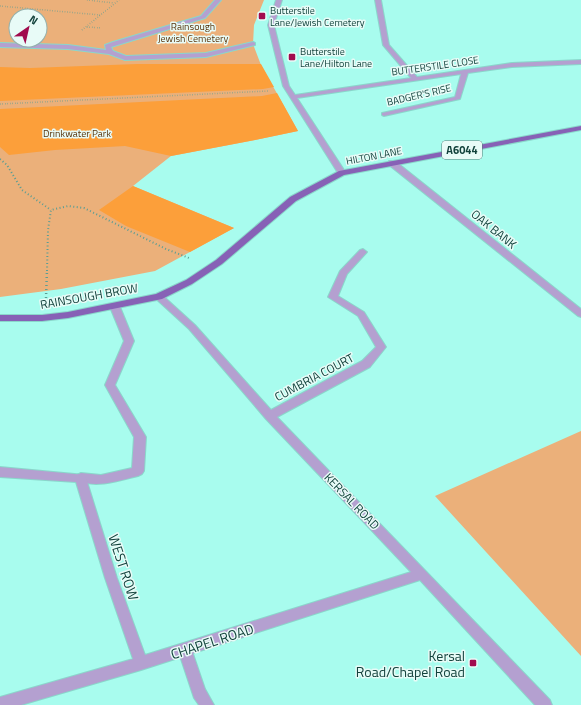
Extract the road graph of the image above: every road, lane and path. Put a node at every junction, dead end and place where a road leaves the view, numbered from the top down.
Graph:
1 (87, 0) edge
2 (119, 0) edge
3 (218, 0) edge
4 (279, 0) edge
5 (378, 0) edge
6 (115, 3) junction
7 (0, 6) edge
8 (100, 15) junction
9 (253, 44) dead end
10 (0, 45) edge
11 (68, 47) junction
12 (110, 52) junction
13 (581, 62) edge
14 (466, 72) junction
15 (415, 79) junction
16 (286, 86) junction
17 (293, 97) junction
18 (0, 104) edge
19 (384, 114) dead end
20 (581, 128) edge
21 (0, 159) edge
22 (392, 163) junction
23 (342, 173) junction
24 (51, 210) junction
25 (363, 252) dead end
26 (207, 271) junction
27 (159, 297) junction
28 (115, 307) junction
29 (581, 314) edge
30 (0, 318) edge
31 (42, 318) junction
32 (270, 416) junction
33 (0, 472) edge
34 (81, 478) junction
35 (422, 574) junction
36 (184, 650) junction
37 (140, 663) junction
38 (9, 703) edge
39 (207, 705) edge
40 (544, 705) edge

1 - 6 path
2 - 6 path
3 - 12 street
4 - 16 street
5 - 15 street
6 - 8 path
7 - 8 path
8 - 11 path
9 - 12 street
10 - 11 street
11 - 12 street
13 - 14 street, BUTTERSTILE CLOSE
14 - 15 street, BUTTERSTILE CLOSE
14 - 19 street, BADGER'S RISE
15 - 17 street, BUTTERSTILE CLOSE
16 - 17 street
16 - 18 path
17 - 23 street
20 - 22 main road, HILTON LANE / A6044
21 - 24 path
22 - 23 main road, HILTON LANE / A6044
22 - 29 street, OAK BANK
23 - 26 main road, HILTON LANE / A6044
24 - 26 path
24 - 31 path
25 - 32 street, CUMBRIA COURT
26 - 27 main road, HILTON LANE / A6044
27 - 28 main road, RAINSOUGH BROW
27 - 32 street, KERSAL ROAD
28 - 31 main road, RAINSOUGH BROW
28 - 34 street
30 - 31 main road, RAINSOUGH BROW
32 - 35 street, KERSAL ROAD
33 - 34 street
34 - 37 street, WEST ROW
35 - 36 street, CHAPEL ROAD
35 - 40 street, KERSAL ROAD
36 - 37 street, CHAPEL ROAD
36 - 39 street
37 - 38 street, CHAPEL ROAD

